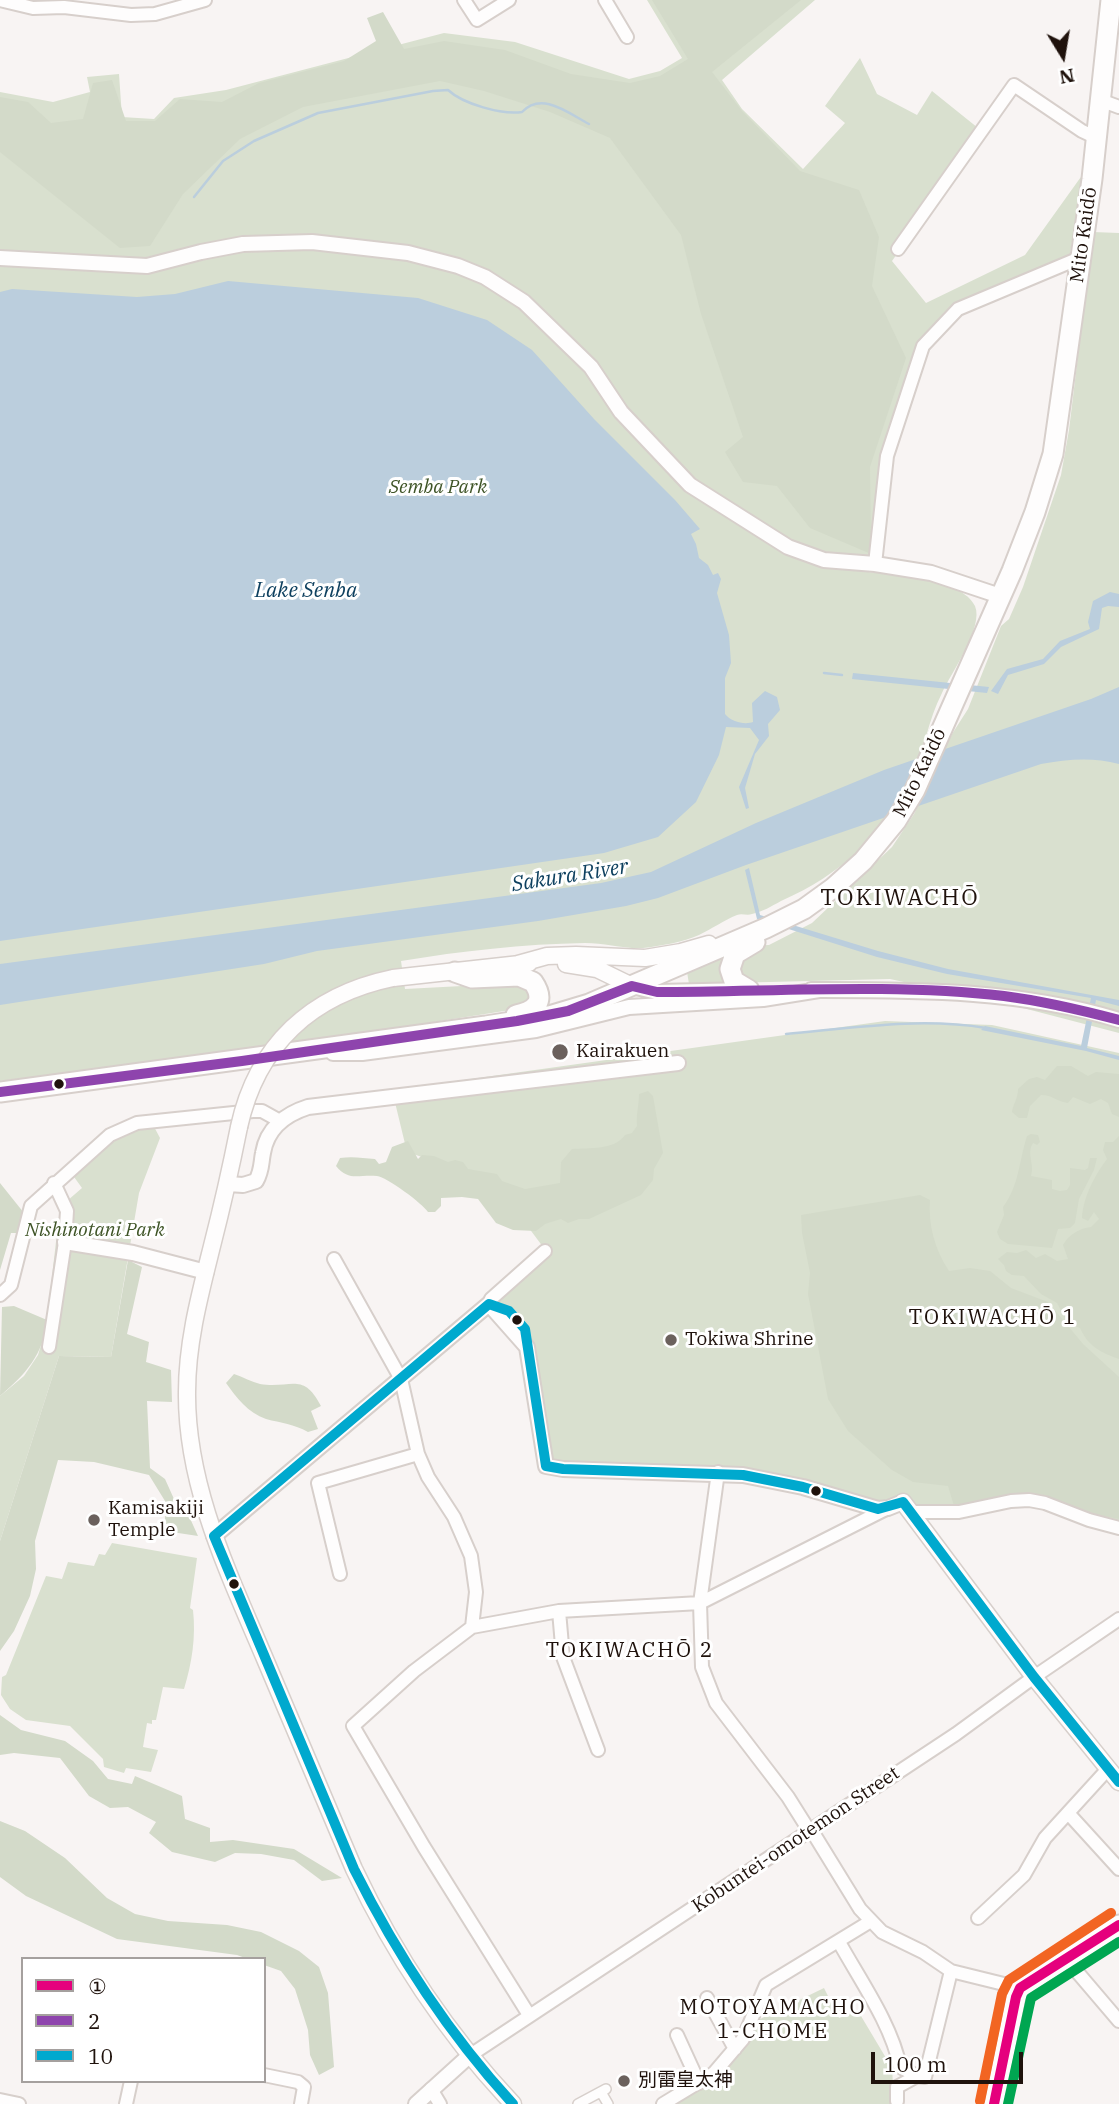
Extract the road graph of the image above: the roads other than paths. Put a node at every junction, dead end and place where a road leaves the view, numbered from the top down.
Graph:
1 (0, 0) edge
2 (205, 0) edge
3 (464, 0) edge
4 (509, 0) edge
5 (605, 0) edge
6 (1111, 0) edge
7 (627, 37) dead end
8 (1110, 104) edge
9 (1097, 138) junction
10 (898, 249) dead end
11 (1082, 257) junction
12 (0, 258) edge
13 (875, 564) junction
14 (1000, 596) junction
15 (821, 898) junction
16 (804, 909) junction
17 (518, 964) junction
18 (682, 964) junction
19 (455, 972) junction
20 (632, 986) junction
21 (749, 990) junction
22 (819, 990) junction
23 (699, 992) junction
24 (1119, 1020) edge
25 (486, 1026) junction
26 (320, 1050) junction
27 (678, 1063) dead end
28 (0, 1093) edge
29 (280, 1121) junction
30 (54, 1183) junction
31 (228, 1184) junction
32 (65, 1242) junction
33 (545, 1251) dead end
34 (334, 1259) dead end
35 (206, 1272) junction
36 (0, 1295) edge
37 (489, 1304) junction
38 (49, 1347) dead end
39 (401, 1379) junction
40 (418, 1454) junction
41 (718, 1472) junction
42 (901, 1508) junction
43 (1119, 1528) edge
44 (214, 1536) junction
45 (340, 1574) dead end
46 (699, 1602) junction
47 (559, 1611) junction
48 (1119, 1619) edge
49 (472, 1626) junction
50 (1034, 1677) junction
51 (598, 1750) dead end
52 (1107, 1770) junction
53 (1119, 1782) edge
54 (1068, 1813) junction
55 (811, 1831) junction
56 (1119, 1869) edge
57 (978, 1918) dead end
58 (871, 1921) junction
59 (1119, 1926) edge
60 (839, 1942) junction
61 (1067, 1960) junction
62 (951, 1971) junction
63 (1020, 1988) junction
64 (707, 1998) dead end
65 (529, 2015) junction
66 (1119, 2021) edge
67 (677, 2035) dead end
68 (735, 2049) junction
69 (469, 2056) junction
70 (266, 2075) edge
71 (917, 2076) junction
72 (131, 2083) edge
73 (699, 2083) junction
74 (431, 2089) junction
75 (0, 2100) edge
76 (897, 2101) dead end
77 (19, 2104) edge
78 (126, 2104) edge
79 (301, 2104) edge
80 (416, 2104) edge
81 (440, 2104) edge
82 (513, 2104) edge
83 (578, 2104) edge
84 (608, 2104) edge
85 (663, 2104) edge
86 (994, 2104) edge

1 - 2 street
3 - 4 street
5 - 7 street
6 - 8 main road, Mito Kaidō
8 - 9 main road, Mito Kaidō
9 - 10 street
9 - 11 main road, Mito Kaidō
11 - 13 street
11 - 14 main road, Mito Kaidō
12 - 13 street
13 - 14 street
14 - 15 main road, Mito Kaidō
15 - 16 main road, Mito Kaidō
15 - 17 main road
16 - 18 main road, Mito Kaidō
16 - 21 main road
17 - 19 main road
17 - 20 main road
18 - 20 main road, Mito Kaidō
18 - 23 street
19 - 25 main road
19 - 31 main road, bridge
20 - 23 street
20 - 25 main road, Mito Kaidō
21 - 22 street
21 - 23 street
22 - 24 street
22 - 26 street
25 - 26 main road, Mito Kaidō
26 - 28 main road, Mito Kaidō
27 - 29 street
29 - 30 street
29 - 31 street
30 - 32 street
30 - 36 street
31 - 35 main road
32 - 35 street
32 - 38 street
33 - 37 street
34 - 39 street
35 - 44 main road
37 - 39 street
37 - 41 street
39 - 40 street
39 - 44 street
40 - 45 street
40 - 49 street
41 - 42 street
41 - 46 street
42 - 43 street
42 - 46 street
42 - 50 main road
44 - 69 main road
46 - 47 street
46 - 55 street
47 - 49 street
47 - 51 street
48 - 50 street, Kobuntei-omotemon Street
49 - 65 street
50 - 52 main road
50 - 55 street, Kobuntei-omotemon Street
52 - 53 main road
52 - 54 street
54 - 56 street
54 - 57 street
55 - 58 street
55 - 65 street, Kobuntei-omotemon Street
58 - 60 street
58 - 62 street
59 - 61 main road
60 - 68 street
60 - 71 street
61 - 63 main road
61 - 66 street
62 - 63 street
62 - 71 street
63 - 86 main road
64 - 68 street
65 - 69 street, Kobuntei-omotemon Street
67 - 73 street
68 - 73 street
69 - 74 street
69 - 82 main road
70 - 79 street
71 - 76 street
72 - 78 street
73 - 85 street
74 - 80 street
74 - 81 street
75 - 77 street
83 - 84 street

